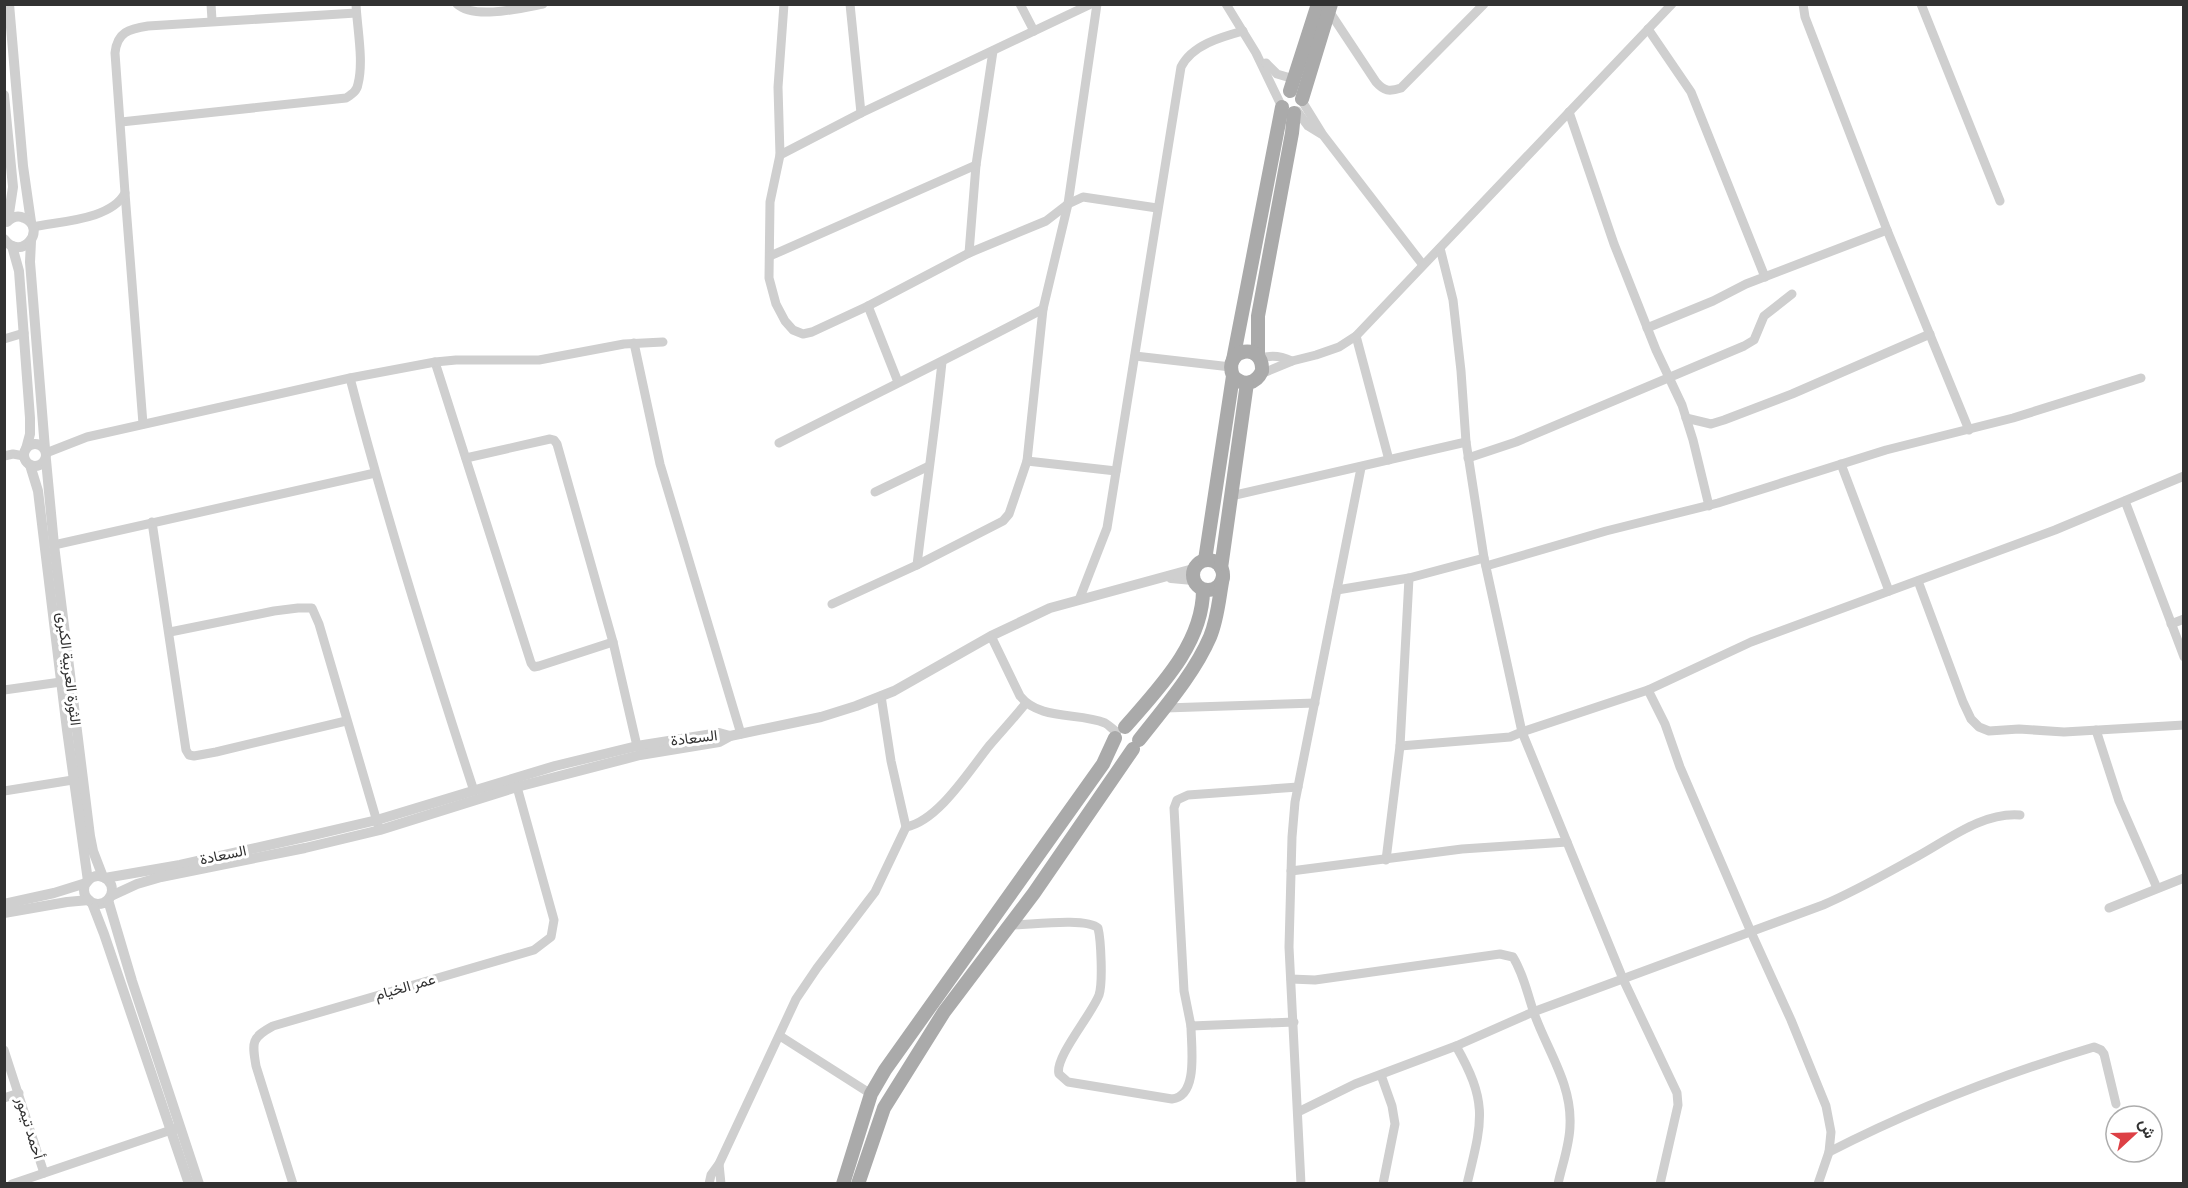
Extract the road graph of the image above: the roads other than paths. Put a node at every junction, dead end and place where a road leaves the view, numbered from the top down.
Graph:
1 (9, 4) edge
2 (211, 4) edge
3 (457, 4) edge
4 (543, 4) edge
5 (784, 4) edge
6 (850, 4) edge
7 (1020, 4) edge
8 (1091, 4) edge
9 (1096, 4) edge
10 (1226, 4) edge
11 (1485, 4) edge
12 (1672, 4) edge
13 (1803, 4) edge
14 (1922, 4) edge
15 (1326, 7) edge
16 (356, 9) edge
17 (212, 20) junction
18 (1648, 29) junction
19 (1243, 31) junction
20 (1034, 32) junction
21 (993, 51) junction
22 (1256, 52) junction
23 (4, 95) edge
24 (1293, 101) junction
25 (1569, 112) junction
26 (861, 113) junction
27 (121, 122) junction
28 (6, 125) edge
29 (780, 155) junction
30 (976, 165) junction
31 (23, 166) junction
32 (10, 167) junction
33 (125, 193) junction
34 (2000, 201) dead end
35 (1068, 204) junction
36 (1157, 208) junction
37 (6, 222) edge
38 (32, 225) junction
39 (1887, 230) junction
40 (31, 241) junction
41 (7, 242) edge
42 (1440, 248) junction
43 (969, 253) junction
44 (770, 256) junction
45 (1423, 265) junction
46 (1765, 277) junction
47 (1792, 294) dead end
48 (868, 306) junction
49 (1043, 309) junction
50 (1647, 328) junction
51 (24, 333) junction
52 (1930, 334) junction
53 (1356, 336) junction
54 (4, 339) edge
55 (663, 342) dead end
56 (634, 343) junction
57 (1135, 356) junction
58 (1259, 358) junction
59 (1292, 361) junction
60 (435, 362) junction
61 (942, 362) junction
62 (1232, 368) junction
63 (1261, 374) junction
64 (350, 378) junction
65 (1669, 378) junction
66 (2141, 378) dead end
67 (898, 382) junction
68 (1247, 383) junction
69 (1686, 418) junction
70 (143, 424) junction
71 (1969, 430) junction
72 (1466, 442) junction
73 (779, 443) dead end
74 (46, 454) junction
75 (4, 456) edge
76 (27, 457) junction
77 (466, 458) junction
78 (1468, 458) junction
79 (1389, 460) junction
80 (1027, 461) junction
81 (1841, 464) junction
82 (929, 466) junction
83 (1361, 468) junction
84 (1116, 471) junction
85 (375, 473) junction
86 (2184, 476) edge
87 (875, 492) dead end
88 (1231, 496) junction
89 (2125, 501) junction
90 (1709, 506) junction
91 (152, 522) junction
92 (54, 545) junction
93 (1205, 560) junction
94 (1485, 562) junction
95 (917, 565) junction
96 (1222, 573) junction
97 (1410, 578) junction
98 (1196, 580) junction
99 (1918, 581) junction
100 (1337, 590) junction
101 (1889, 591) junction
102 (1079, 600) junction
103 (832, 604) dead end
104 (2184, 619) edge
105 (2171, 624) junction
106 (170, 632) junction
107 (991, 636) junction
108 (613, 642) junction
109 (2184, 657) edge
110 (65, 682) junction
111 (4, 690) edge
112 (1648, 690) junction
113 (881, 696) junction
114 (1026, 703) junction
115 (1315, 703) junction
116 (1164, 708) junction
117 (346, 721) junction
118 (2184, 725) edge
119 (2096, 730) junction
120 (1119, 732) junction
121 (1522, 732) junction
122 (735, 735) junction
123 (1136, 744) junction
124 (638, 746) junction
125 (1400, 746) junction
126 (78, 779) junction
127 (517, 787) junction
128 (1298, 787) junction
129 (474, 790) junction
130 (4, 791) edge
131 (2020, 815) dead end
132 (378, 825) junction
133 (906, 827) junction
134 (1568, 842) junction
135 (1386, 860) junction
136 (1291, 871) junction
137 (104, 877) junction
138 (2184, 878) edge
139 (87, 882) junction
140 (2157, 888) junction
141 (110, 898) junction
142 (90, 902) junction
143 (4, 904) edge
144 (2109, 908) dead end
145 (4, 913) edge
146 (1011, 925) junction
147 (1751, 932) junction
148 (1291, 979) junction
149 (1623, 979) junction
150 (1533, 1012) junction
151 (1294, 1022) junction
152 (1191, 1026) junction
153 (780, 1036) junction
154 (1456, 1046) junction
155 (4, 1050) edge
156 (1382, 1075) junction
157 (19, 1093) junction
158 (872, 1094) junction
159 (4, 1098) edge
160 (2116, 1104) dead end
161 (1298, 1112) junction
162 (175, 1128) junction
163 (1829, 1152) junction
164 (719, 1164) junction
165 (44, 1173) junction
166 (12, 1184) edge
167 (189, 1184) edge
168 (199, 1184) edge
169 (293, 1184) edge
170 (709, 1184) edge
171 (721, 1184) edge
172 (843, 1184) edge
173 (858, 1184) edge
174 (1301, 1184) edge
175 (1383, 1184) edge
176 (1467, 1184) edge
177 (1558, 1184) edge
178 (1660, 1184) edge
179 (1818, 1184) edge

1 - 31 street
2 - 17 street
3 - 4 street
5 - 29 street
6 - 26 street
7 - 20 street
8 - 20 street
9 - 35 street
10 - 19 street
11 - 15 street
12 - 18 street
13 - 39 street
14 - 34 street
15 - 24 main road
15 - 24 main road
16 - 17 street
16 - 27 street
17 - 27 street
18 - 25 street
18 - 46 street
19 - 22 street
19 - 36 street
20 - 21 street
21 - 26 street
21 - 30 street
22 - 24 street
22 - 24 street
23 - 28 street
24 - 45 street
24 - 58 main road
24 - 62 main road
25 - 42 street
25 - 50 street
26 - 29 street
27 - 33 street
28 - 32 street
29 - 44 street
30 - 43 street
30 - 44 street
31 - 32 street
31 - 38 street
32 - 37 street
33 - 38 street
33 - 70 street
35 - 36 street
35 - 43 street
35 - 49 street
36 - 57 street
37 - 38 street
38 - 40 street, الثورة العربية الكبرى
39 - 46 street
39 - 52 street
40 - 41 street
40 - 74 street, الثورة العربية الكبرى
41 - 51 street, الثورة العربية الكبرى
42 - 45 street
42 - 72 street
43 - 48 street
44 - 48 street
45 - 53 street
46 - 50 street
47 - 65 street
48 - 67 street
49 - 61 street
49 - 80 street
50 - 65 street
51 - 54 street
51 - 76 street, الثورة العربية الكبرى
52 - 69 street
52 - 71 street
53 - 59 street
53 - 79 street
55 - 56 street
56 - 60 street
56 - 122 street
57 - 62 street
57 - 84 street
58 - 59 street
58 - 62 main road
58 - 63 main road
59 - 63 street
60 - 64 street
60 - 77 street
61 - 67 street
61 - 82 street
62 - 68 main road
62 - 93 main road
63 - 68 main road
64 - 70 street
64 - 85 street
65 - 69 street
65 - 78 street
66 - 71 street
67 - 73 street
68 - 88 main road
69 - 90 street
70 - 74 street
71 - 81 street
72 - 78 street
72 - 79 street
74 - 76 street
74 - 76 street
74 - 92 street, الثورة العربية الكبرى
75 - 76 street
76 - 110 street, الثورة العربية الكبرى
77 - 108 street
77 - 108 street
78 - 94 street
79 - 83 street
80 - 84 street
80 - 95 street
81 - 90 street
81 - 101 street
82 - 87 street
82 - 95 street
83 - 88 street
83 - 100 street
84 - 102 street
85 - 91 street
85 - 129 street
86 - 89 street
88 - 96 main road
89 - 99 street
89 - 105 street
90 - 94 street
91 - 92 street
91 - 106 street
92 - 110 street, الثورة العربية الكبرى
93 - 96 main road
93 - 98 main road
94 - 97 street
94 - 121 street
95 - 103 street
96 - 98 main road
96 - 116 main road
97 - 100 street
97 - 125 street
98 - 102 street
98 - 120 main road
99 - 101 street
99 - 119 street
100 - 115 street
101 - 112 street
102 - 107 street
104 - 105 street
105 - 109 street
106 - 117 street
106 - 117 street
107 - 113 street
107 - 114 street
108 - 124 street
110 - 111 street
110 - 126 street, الثورة العربية الكبرى
112 - 121 street
112 - 147 street
113 - 122 street
113 - 133 street
114 - 120 street
114 - 133 street
115 - 116 street
115 - 128 street
116 - 123 main road
117 - 132 street
118 - 119 street
119 - 140 street
120 - 123 main road
120 - 123 main road
120 - 158 main road
121 - 125 street
121 - 134 street
122 - 124 street, السعادة
122 - 127 street, السعادة
123 - 146 main road
124 - 129 street, السعادة
125 - 135 street
126 - 130 street
126 - 137 street, الثورة العربية الكبرى
126 - 139 street, الثورة العربية الكبرى
127 - 132 street, السعادة
127 - 169 street, عمر الخيام
128 - 136 street
128 - 152 street
129 - 132 street, السعادة
131 - 147 street
132 - 137 street, السعادة
132 - 141 street, السعادة
133 - 153 street
134 - 135 street
134 - 149 street
135 - 136 street
136 - 148 street
137 - 139 street
137 - 141 street
138 - 140 street
139 - 142 street
139 - 143 street
140 - 144 street
141 - 142 street
141 - 162 street
142 - 145 street
142 - 162 street
146 - 152 street
146 - 173 main road
147 - 149 street
147 - 163 street
148 - 150 street
148 - 151 street
149 - 150 street
149 - 178 street
150 - 154 street
150 - 177 street
151 - 152 street
151 - 161 street
153 - 158 street
153 - 164 street
154 - 156 street
154 - 176 street
155 - 157 street, أحمد تيمور
156 - 161 street
156 - 175 street
157 - 159 street
157 - 165 street, أحمد تيمور
158 - 172 main road
160 - 163 street
161 - 174 street
162 - 165 street
162 - 167 street
162 - 168 street
163 - 179 street
164 - 170 street
164 - 171 street
165 - 166 street

